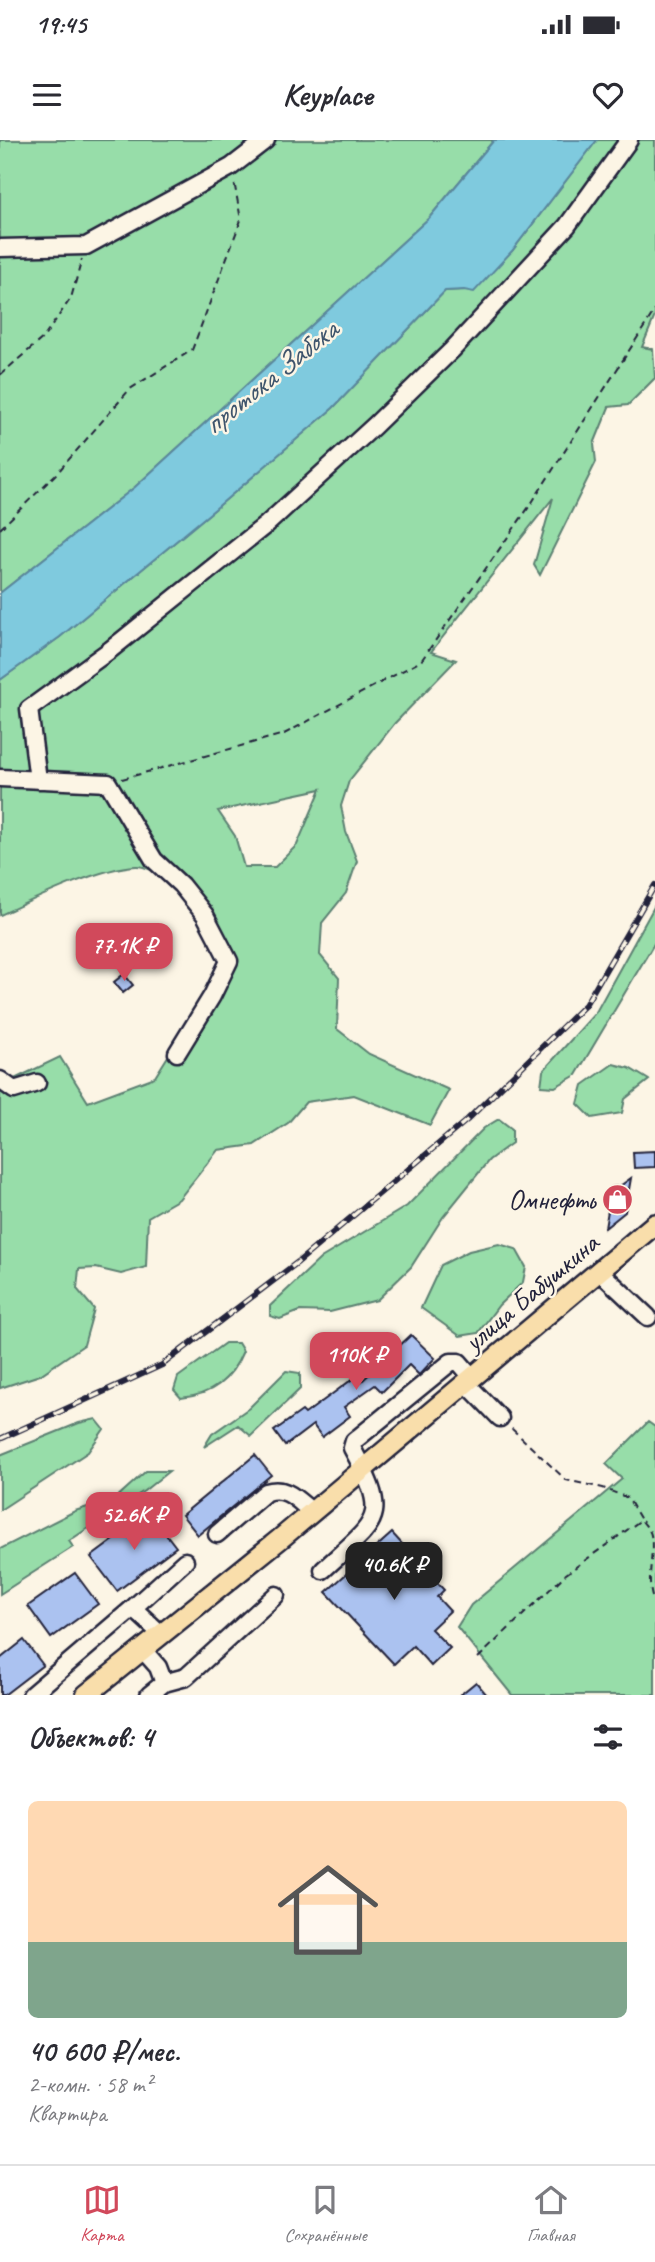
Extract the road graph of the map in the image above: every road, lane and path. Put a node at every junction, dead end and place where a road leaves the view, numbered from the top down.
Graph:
1 (266, 140) edge
2 (629, 140) edge
3 (231, 167) junction
4 (86, 246) junction
5 (0, 248) edge
6 (655, 310) edge
7 (0, 375) edge
8 (0, 529) edge
9 (0, 778) edge
10 (38, 780) junction
11 (108, 783) junction
12 (177, 1053) dead end
13 (0, 1080) edge
14 (37, 1083) dead end
15 (655, 1224) edge
16 (599, 1271) junction
17 (648, 1317) dead end
18 (469, 1380) junction
19 (500, 1418) joint
20 (363, 1469) junction
21 (312, 1512) junction
22 (642, 1520) junction
23 (217, 1534) dead end
24 (185, 1561) dead end
25 (323, 1570) dead end
26 (276, 1595) dead end
27 (655, 1604) edge
28 (133, 1608) junction
29 (161, 1634) junction
30 (143, 1650) junction
31 (478, 1658) dead end
32 (164, 1683) junction
33 (31, 1695) edge
34 (86, 1695) edge
35 (149, 1695) edge

1 - 3 street
2 - 10 street
3 - 4 street
3 - 8 path
4 - 5 street
4 - 7 path
6 - 11 path
9 - 10 street
10 - 11 street
11 - 12 street
13 - 14 street
15 - 16 main road, улица Бабушкина
16 - 17 street
16 - 18 main road, улица Бабушкина
18 - 19 street
18 - 20 main road, улица Бабушкина
18 - 20 street
19 - 22 path
20 - 21 main road, улица Бабушкина
20 - 25 street
21 - 23 street
21 - 29 main road, улица Бабушкина
22 - 27 path
22 - 31 path
24 - 28 street
26 - 32 street
28 - 29 street
28 - 33 street
29 - 30 main road, улица Бабушкина
30 - 32 street
30 - 34 main road, улица Бабушкина
32 - 35 street

